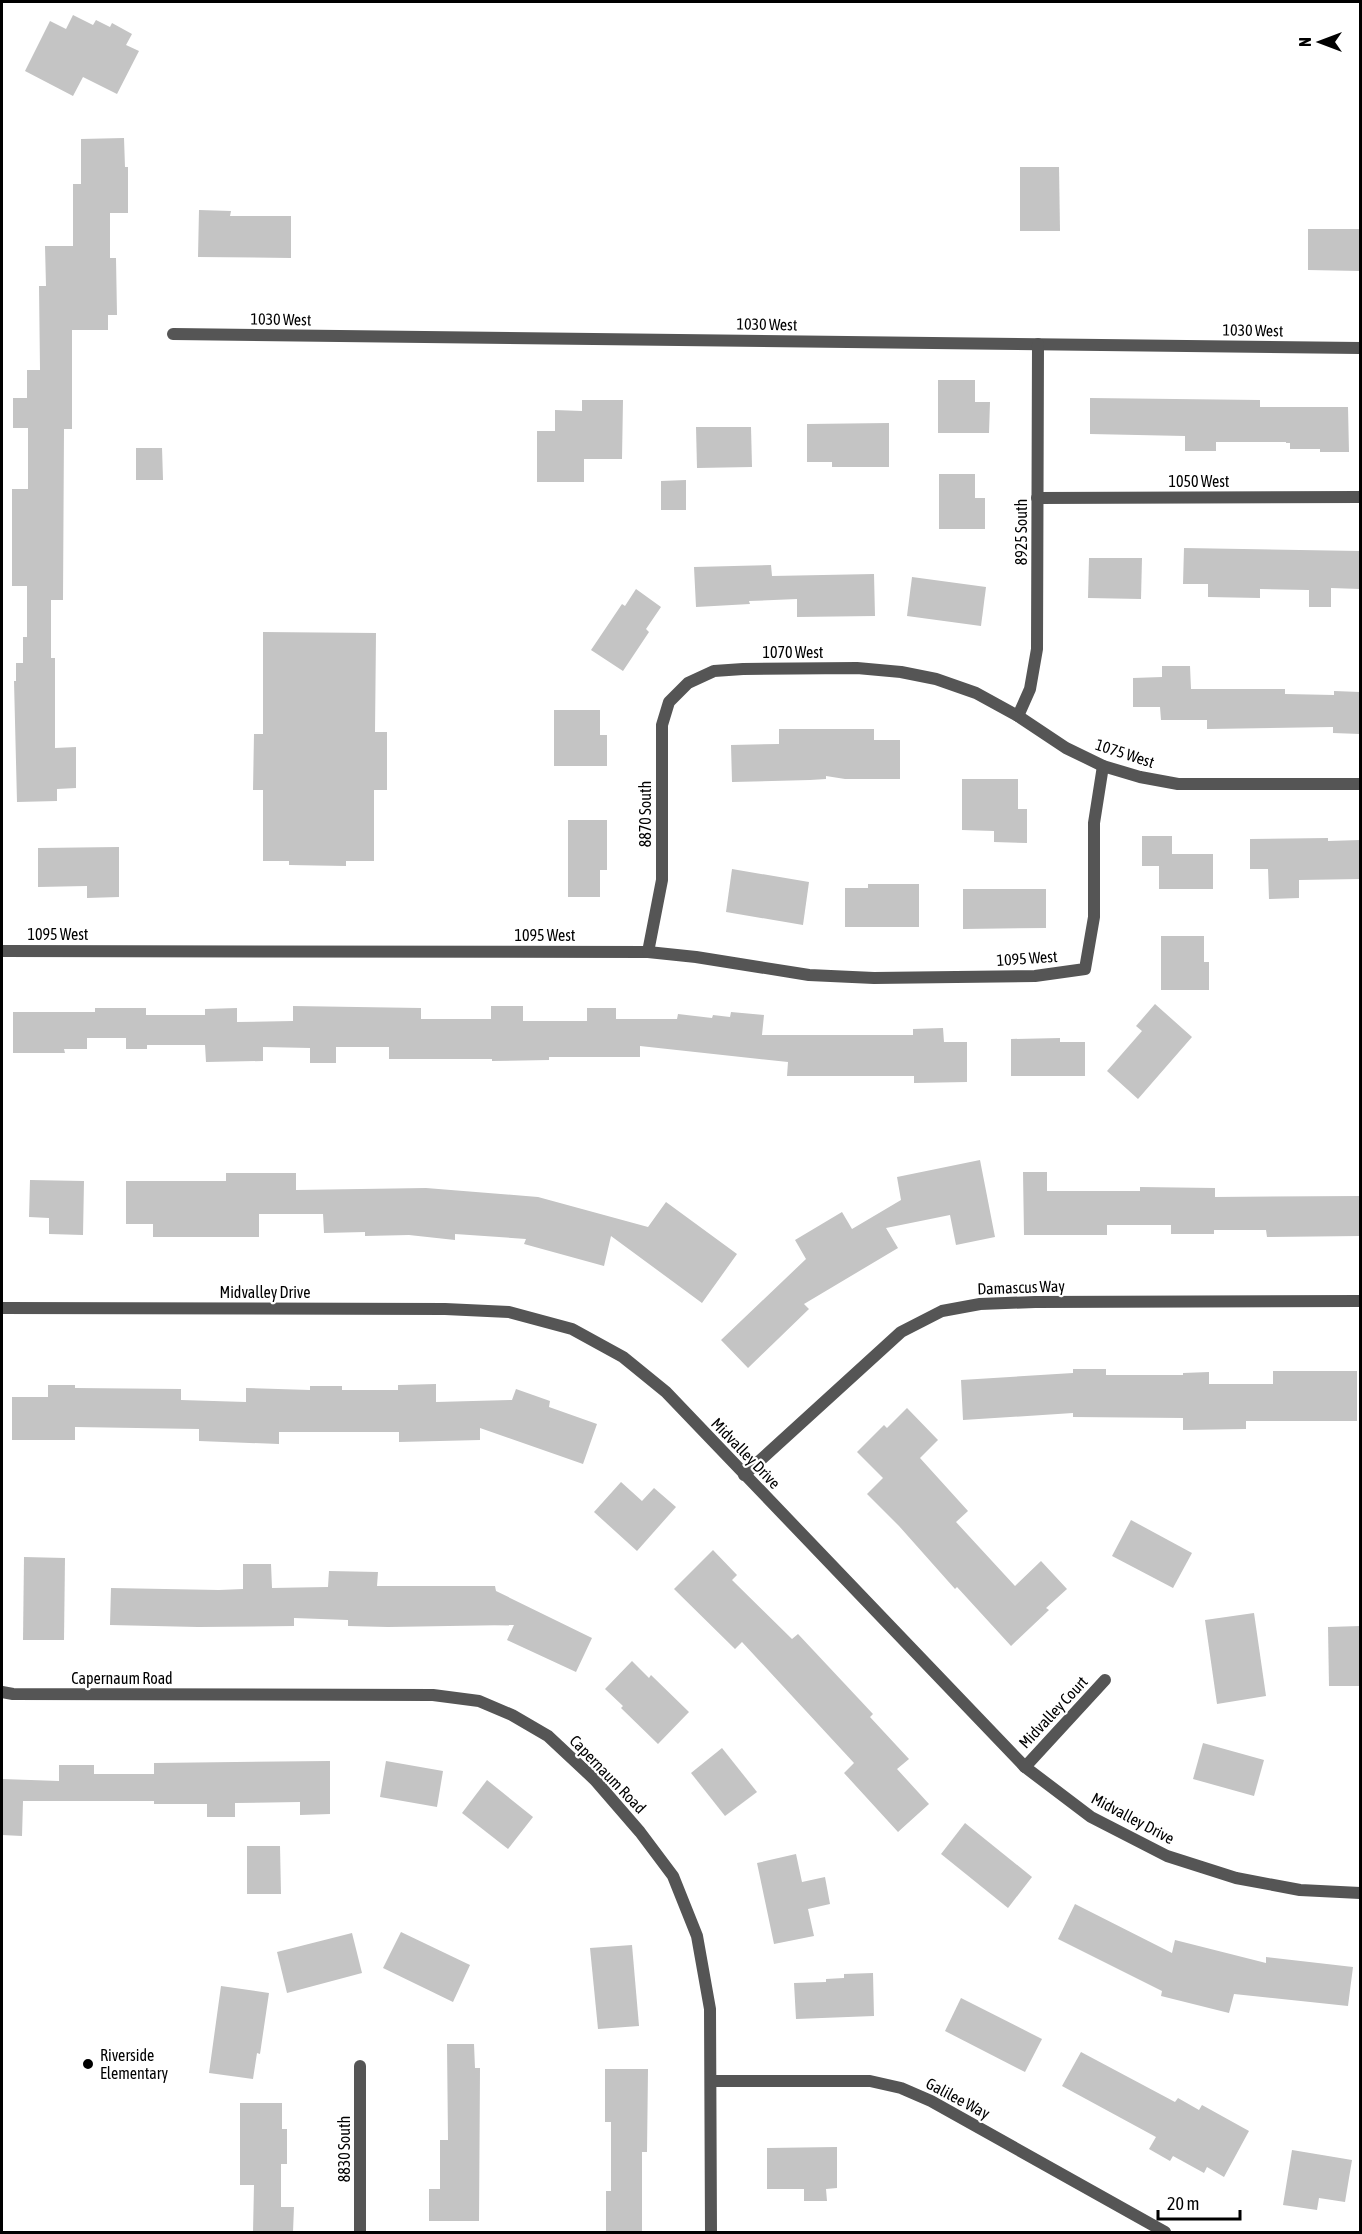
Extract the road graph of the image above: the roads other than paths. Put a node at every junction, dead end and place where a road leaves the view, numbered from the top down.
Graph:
1 (173, 334) dead end
2 (1038, 344) junction
3 (1360, 348) edge
4 (1360, 497) edge
5 (1037, 498) junction
6 (901, 672) joint
7 (687, 683) joint
8 (1018, 716) junction
9 (1103, 766) junction
10 (1360, 784) edge
11 (2, 951) edge
12 (648, 952) junction
13 (1360, 1301) edge
14 (2, 1308) edge
15 (744, 1475) junction
16 (1105, 1680) dead end
17 (2, 1692) edge
18 (1025, 1767) junction
19 (1360, 1893) edge
20 (360, 2066) dead end
21 (711, 2081) junction
22 (1149, 2229) edge
23 (360, 2232) edge
24 (711, 2232) edge
25 (1165, 2232) edge

1 - 2 street, 1030 West
2 - 3 street, 1030 West
2 - 5 street, 8925 South
4 - 5 street, 1050 West
5 - 8 street, 8925 South
6 - 7 street, 1070 West
6 - 8 street, 1075 West
7 - 12 street, 8870 South
8 - 9 street, 1075 West
9 - 10 street, 1075 West
9 - 12 street, 1095 West
11 - 12 street, 1095 West
13 - 15 street, Damascus Way
14 - 15 street, Midvalley Drive
15 - 18 street, Midvalley Drive
16 - 18 street, Midvalley Court
17 - 21 street, Capernaum Road
18 - 19 street, Midvalley Drive
20 - 23 street, 8830 South
21 - 22 street, Galilee Way
21 - 24 street, Capernaum Road
22 - 25 street, Galilee Way

